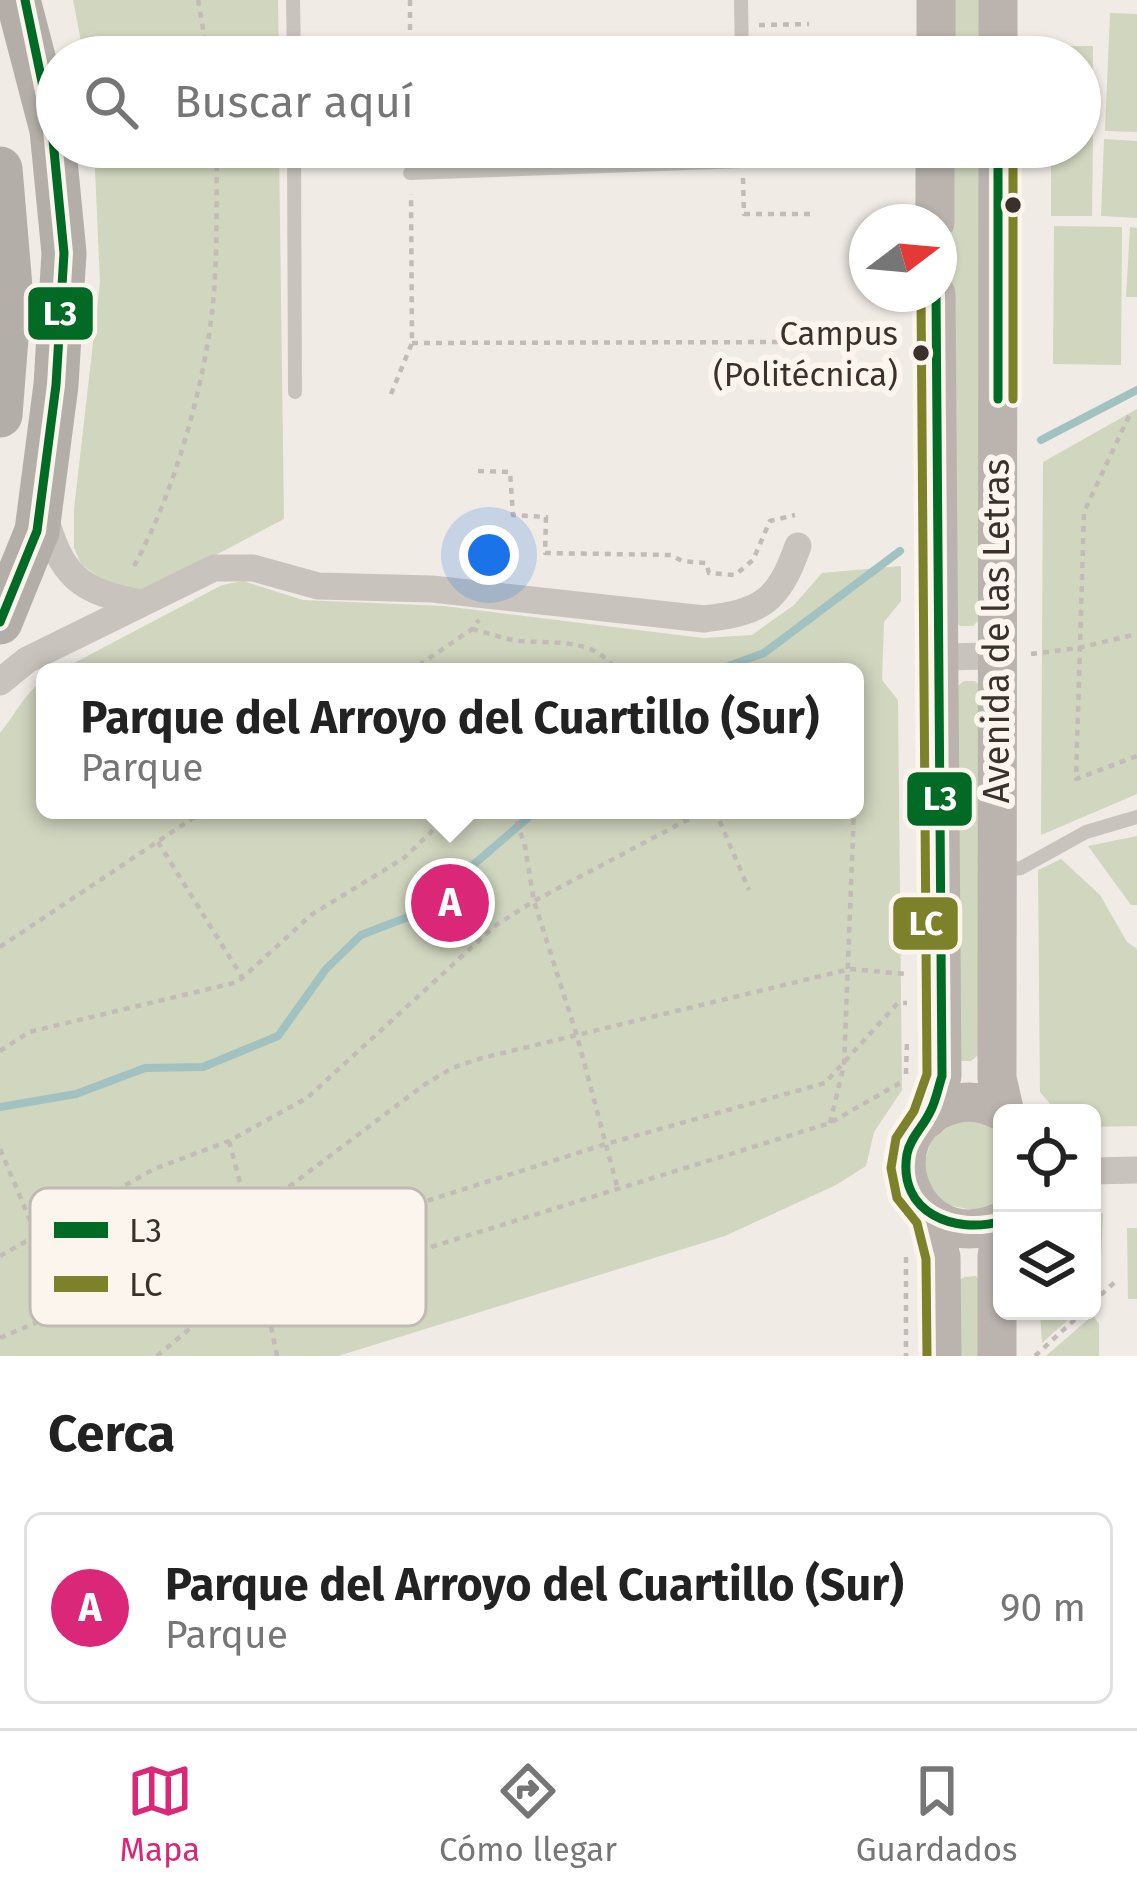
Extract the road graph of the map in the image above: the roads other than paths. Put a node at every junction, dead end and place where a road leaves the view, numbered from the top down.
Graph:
1 (293, 0) edge
2 (741, 0) edge
3 (936, 0) edge
4 (998, 0) edge
5 (25, 14) edge
6 (294, 36) edge
7 (742, 36) edge
8 (936, 36) edge
9 (998, 36) edge
10 (36, 61) edge
11 (56, 168) edge
12 (294, 168) edge
13 (497, 168) edge
14 (935, 168) edge
15 (999, 168) edge
16 (0, 169) edge
17 (410, 173) road end
18 (935, 204) edge
19 (936, 312) edge
20 (295, 392) dead end
21 (0, 415) edge
22 (41, 501) junction
23 (798, 547) dead end
24 (142, 603) junction
25 (0, 622) edge
26 (1012, 655) junction
27 (939, 656) junction
28 (0, 682) edge
29 (1137, 817) edge
30 (997, 870) junction
31 (1003, 1104) edge
32 (993, 1107) edge
33 (928, 1118) junction
34 (1137, 1170) edge
35 (1101, 1171) edge
36 (931, 1216) junction
37 (993, 1223) edge
38 (998, 1320) edge
39 (942, 1356) edge
40 (998, 1356) edge

1 - 6 lane
2 - 7 lane
3 - 8 main road
4 - 9 main road
5 - 10 highway
11 - 22 highway
12 - 20 lane
13 - 17 lane
14 - 18 main road
15 - 26 main road, Avenida de las Letras
16 - 21 highway
19 - 27 main road, Avenida de las Letras
22 - 24 street
22 - 25 highway
23 - 24 street
24 - 28 street
26 - 27 street
26 - 30 main road, Avenida de las Letras
27 - 33 main road, Avenida de las Letras
29 - 30 lane
30 - 31 main road, Avenida de las Letras
32 - 33 main road
33 - 36 main road, Avenida de las Letras
34 - 35 street
36 - 37 main road
36 - 39 main road
38 - 40 main road

